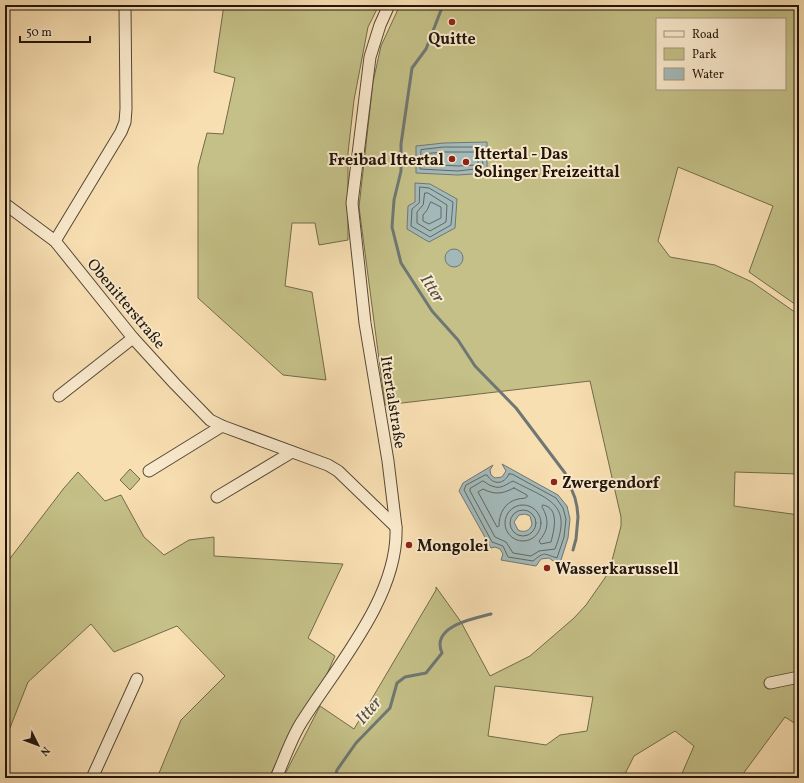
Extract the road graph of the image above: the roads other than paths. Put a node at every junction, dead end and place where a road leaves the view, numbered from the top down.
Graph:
1 (125, 5) edge
2 (389, 5) edge
3 (5, 204) edge
4 (55, 242) junction
5 (133, 338) junction
6 (59, 396) dead end
7 (222, 426) junction
8 (292, 452) junction
9 (149, 471) dead end
10 (216, 497) dead end
11 (396, 527) junction
12 (799, 677) edge
13 (137, 678) dead end
14 (770, 683) dead end
15 (92, 778) edge
16 (276, 778) edge

1 - 4 street
2 - 11 street, Ittertalstraße
3 - 4 street, Obenitterstraße
4 - 5 street, Obenitterstraße
5 - 6 street
5 - 7 street, Obenitterstraße
7 - 8 street, Obenitterstraße
7 - 9 street
8 - 10 street
8 - 11 street, Obenitterstraße
11 - 16 street, Ittertalstraße
12 - 14 street
13 - 15 street

